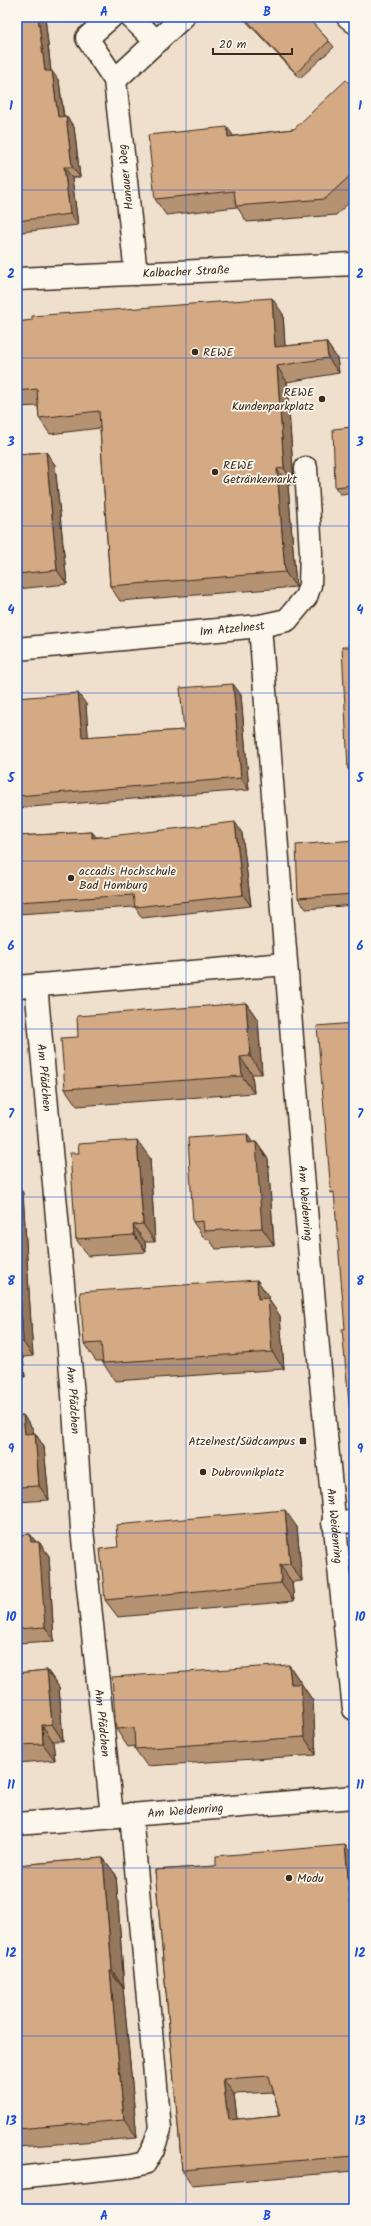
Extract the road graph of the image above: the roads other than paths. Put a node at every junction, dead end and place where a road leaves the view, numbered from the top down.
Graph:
1 (111, 17) edge
2 (131, 17) edge
3 (183, 17) edge
4 (348, 17) edge
5 (354, 22) edge
6 (157, 42) junction
7 (115, 80) junction
8 (354, 264) edge
9 (136, 274) junction
10 (17, 279) edge
11 (306, 468) dead end
12 (260, 626) junction
13 (17, 649) edge
14 (285, 964) junction
15 (27, 986) edge
16 (344, 1522) edge
17 (354, 1709) edge
18 (354, 1797) edge
19 (122, 1815) junction
20 (17, 1824) edge
21 (17, 2178) edge

1 - 7 street, Hanauer Weg
2 - 6 street
3 - 6 street
4 - 5 street
6 - 7 street
7 - 9 street, Hanauer Weg
8 - 9 street, Kalbacher Straße
9 - 10 street, Kalbacher Straße
11 - 12 street, Im Atzelnest
12 - 13 street, Im Atzelnest
12 - 14 street, Am Weidenring
14 - 15 street
14 - 16 street, Am Weidenring
15 - 19 street, Am Pfädchen
16 - 17 street, Am Weidenring
18 - 19 street, Am Weidenring
19 - 20 street, Am Weidenring
19 - 21 street, Am Pfädchen

